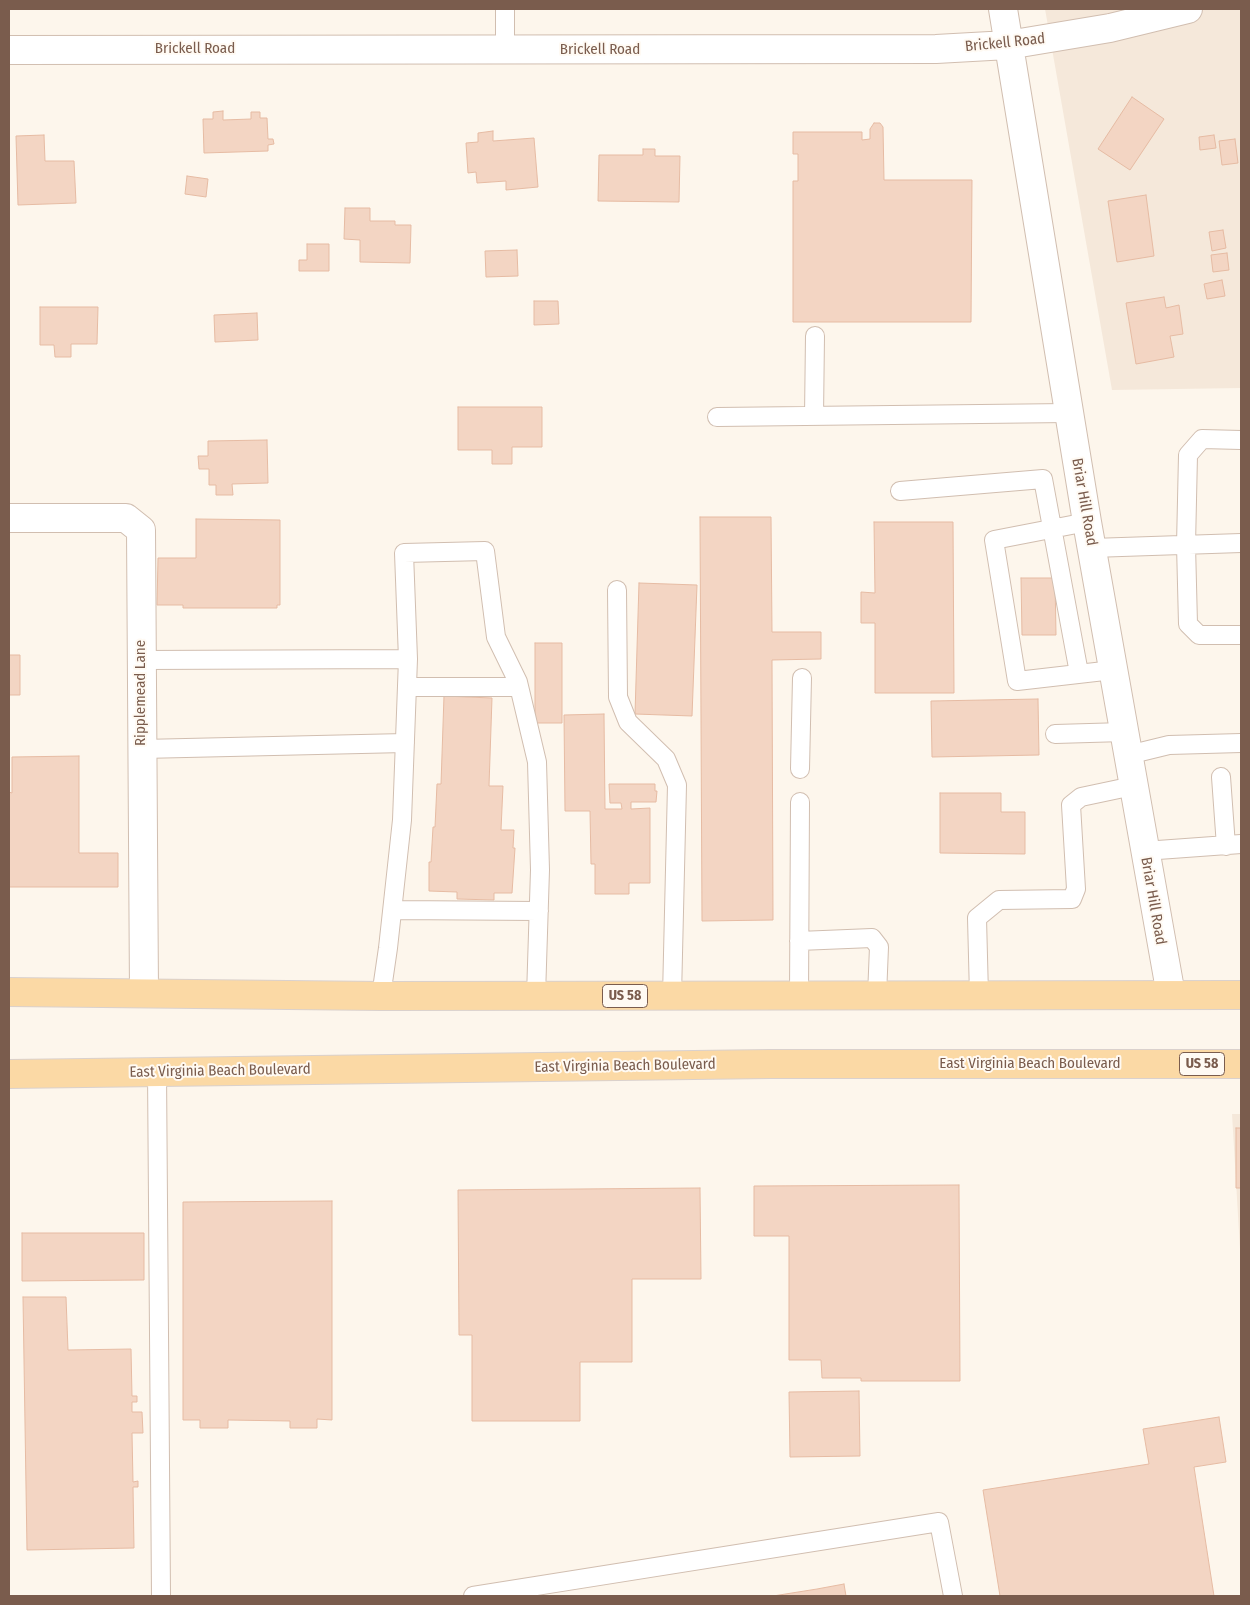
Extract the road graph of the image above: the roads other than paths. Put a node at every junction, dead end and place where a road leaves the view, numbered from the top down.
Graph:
1 (505, 9) edge
2 (1003, 9) edge
3 (1188, 9) edge
4 (1008, 45) junction
5 (9, 50) edge
6 (505, 50) junction
7 (814, 336) dead end
8 (1068, 414) junction
9 (814, 416) junction
10 (717, 417) dead end
11 (1241, 440) edge
12 (900, 491) dead end
13 (9, 518) edge
14 (1053, 528) junction
15 (1089, 535) junction
16 (1241, 543) edge
17 (1186, 545) junction
18 (617, 590) dead end
19 (1241, 635) edge
20 (408, 659) junction
21 (141, 660) junction
22 (1113, 670) junction
23 (1078, 674) junction
24 (802, 678) dead end
25 (407, 687) junction
26 (519, 687) junction
27 (1055, 734) dead end
28 (1126, 743) junction
29 (1241, 743) edge
30 (405, 744) junction
31 (142, 749) junction
32 (800, 769) dead end
33 (1221, 777) dead end
34 (1133, 786) junction
35 (800, 802) dead end
36 (1234, 845) edge
37 (1144, 851) junction
38 (393, 910) junction
39 (539, 911) junction
40 (799, 941) junction
41 (9, 992) edge
42 (144, 993) junction
43 (979, 995) junction
44 (1171, 995) junction
45 (1241, 995) edge
46 (381, 996) junction
47 (536, 996) junction
48 (672, 996) junction
49 (799, 996) junction
50 (877, 996) junction
51 (1241, 1064) edge
52 (157, 1071) junction
53 (9, 1074) edge
54 (161, 1596) edge
55 (473, 1596) edge
56 (953, 1596) edge

1 - 6 lane
2 - 4 street, Briar Hill Road
3 - 4 street, Brickell Road
4 - 6 street, Brickell Road
4 - 8 street, Briar Hill Road
5 - 6 street, Brickell Road
7 - 9 lane
8 - 9 lane
8 - 15 street, Briar Hill Road
9 - 10 lane
11 - 17 lane
12 - 14 lane
13 - 21 street, Ripplemead Lane
14 - 15 lane
14 - 23 lane
14 - 23 lane
15 - 17 lane
15 - 22 street, Briar Hill Road
16 - 17 lane
17 - 19 lane
18 - 48 lane
20 - 21 lane
20 - 25 lane
20 - 26 lane
21 - 31 street, Ripplemead Lane
22 - 23 lane
22 - 28 street, Briar Hill Road
24 - 32 lane
25 - 26 lane
25 - 30 lane
26 - 39 lane
27 - 28 lane
28 - 29 lane
28 - 34 street, Briar Hill Road
30 - 31 lane
30 - 38 lane
31 - 42 street, Ripplemead Lane
33 - 36 lane
34 - 37 street, Briar Hill Road
34 - 43 lane
35 - 40 lane
36 - 37 lane
37 - 44 street, Briar Hill Road
38 - 39 lane
38 - 46 lane
39 - 47 lane
40 - 49 lane
40 - 50 lane
41 - 42 main road, US 58
42 - 46 main road, US 58
43 - 44 main road, US 58
43 - 50 main road, US 58
44 - 45 main road, US 58
46 - 47 main road, US 58
47 - 48 main road, US 58
48 - 49 main road, US 58
49 - 50 main road, US 58
51 - 52 main road, East Virginia Beach Boulevard / US 58
52 - 53 main road, East Virginia Beach Boulevard / US 58
52 - 54 lane
55 - 56 lane

